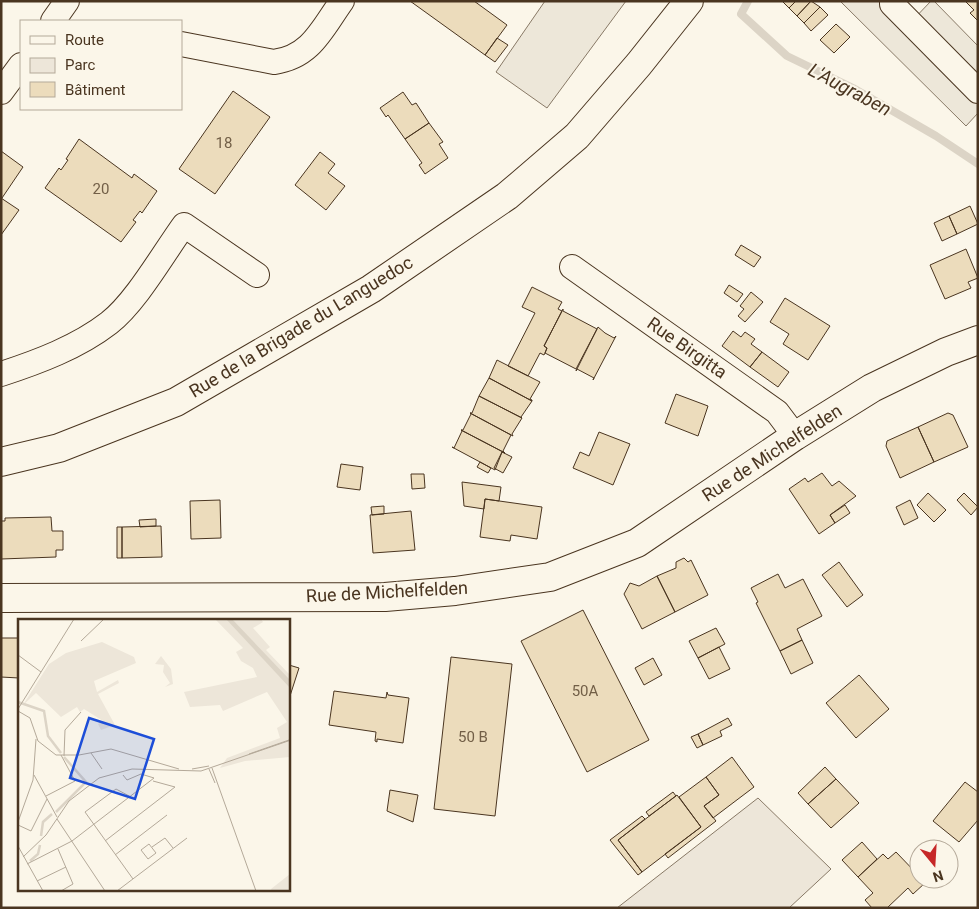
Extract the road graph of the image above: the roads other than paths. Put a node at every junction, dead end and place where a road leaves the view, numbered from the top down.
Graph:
1 (342, 1) edge
2 (689, 1) edge
3 (892, 1) edge
4 (182, 44) edge
5 (20, 66) edge
6 (1, 92) edge
7 (978, 92) edge
8 (572, 267) dead end
9 (257, 275) dead end
10 (978, 340) edge
11 (1, 374) edge
12 (795, 436) junction
13 (1, 462) edge
14 (1, 598) edge

1 - 4 street
2 - 13 street, Rue de la Brigade du Languedoc
3 - 7 street
5 - 6 street
8 - 12 street, Rue Birgitta
9 - 11 street
10 - 12 street, Rue de Michelfelden
12 - 14 street, Rue de Michelfelden

